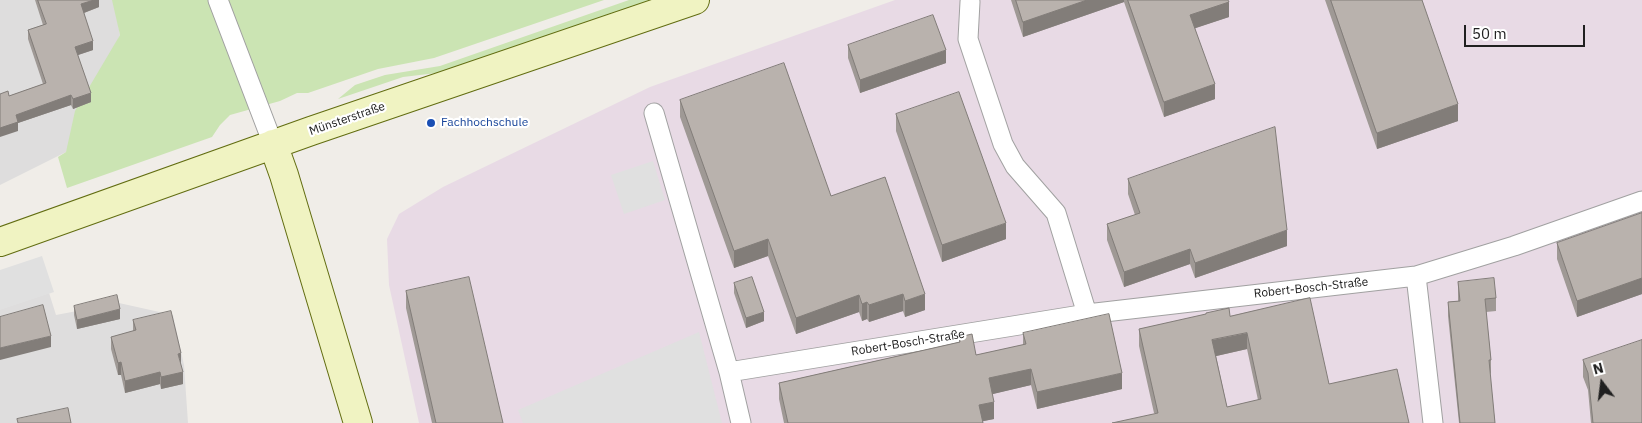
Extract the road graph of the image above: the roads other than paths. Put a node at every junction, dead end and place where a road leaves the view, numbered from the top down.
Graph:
1 (218, 0) edge
2 (695, 0) edge
3 (970, 2) dead end
4 (654, 113) dead end
5 (273, 144) junction
6 (1642, 201) edge
7 (0, 242) edge
8 (1416, 276) junction
9 (1087, 314) junction
10 (729, 372) junction
11 (358, 423) edge
12 (741, 423) edge
13 (1433, 423) edge

1 - 5 street
2 - 5 main road, Münsterstraße
3 - 9 street
4 - 10 street
5 - 7 main road, Münsterstraße
5 - 11 main road
6 - 8 street, Robert-Bosch-Straße
8 - 9 street, Robert-Bosch-Straße
8 - 13 street
9 - 10 street, Robert-Bosch-Straße
10 - 12 street

